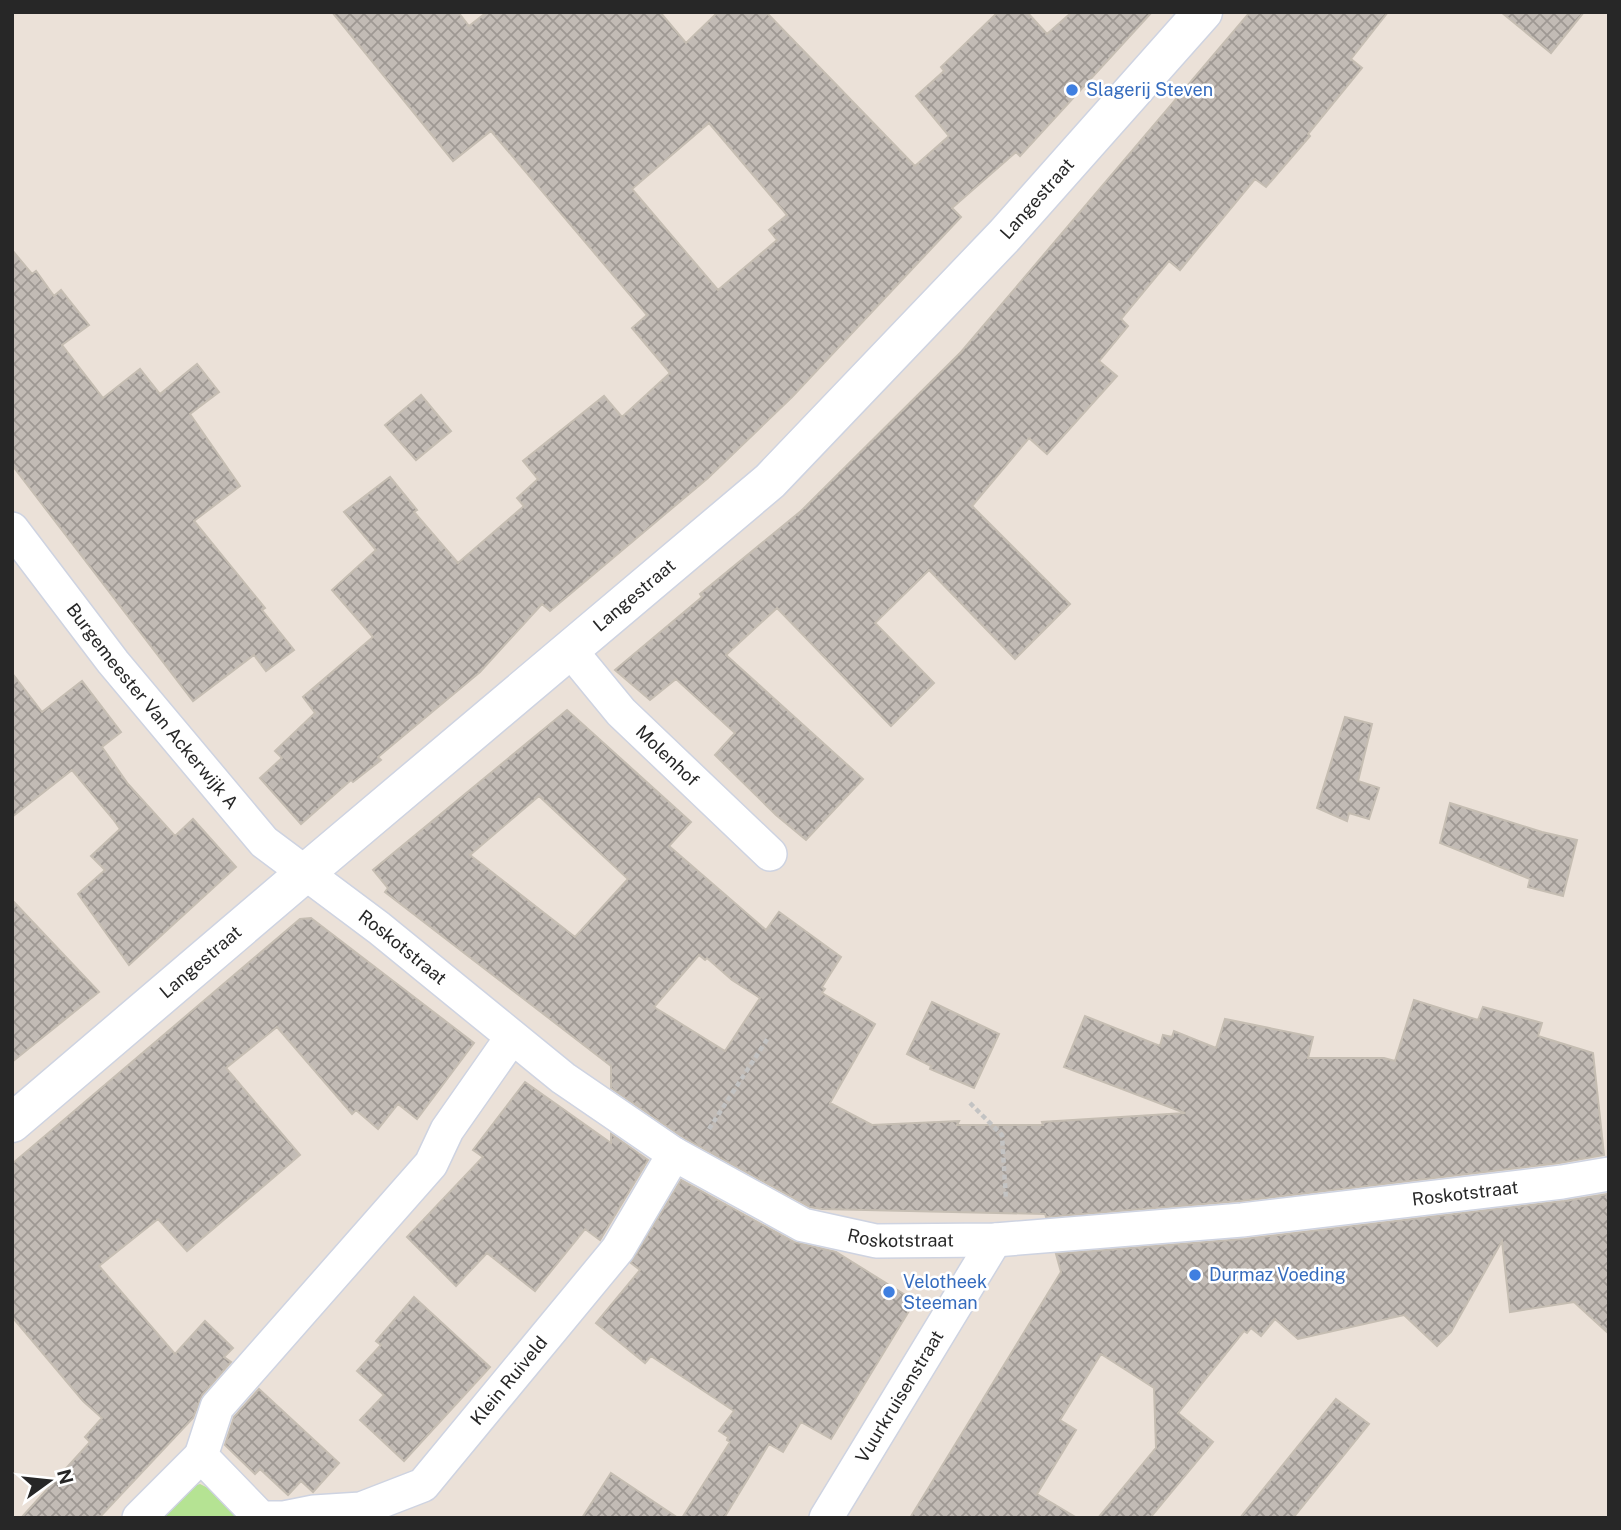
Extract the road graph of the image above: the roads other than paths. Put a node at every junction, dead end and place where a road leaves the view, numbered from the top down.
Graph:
1 (1203, 12) edge
2 (12, 529) edge
3 (570, 650) junction
4 (770, 854) dead end
5 (304, 873) junction
6 (512, 1037) junction
7 (12, 1123) edge
8 (683, 1159) junction
9 (1609, 1174) edge
10 (1002, 1240) junction
11 (201, 1456) junction
12 (139, 1518) edge
13 (283, 1518) edge
14 (826, 1518) edge

1 - 3 street, Langestraat
2 - 5 street, Burgemeester Van Ackerwijk A
3 - 4 street, Molenhof
3 - 5 street, Langestraat
5 - 6 street, Roskotstraat
5 - 7 street, Langestraat
6 - 8 street, Roskotstraat
6 - 11 street
8 - 10 street, Roskotstraat
8 - 13 street, Klein Ruiveld
9 - 10 street, Roskotstraat
10 - 14 street, Vuurkruisenstraat
11 - 12 street
11 - 13 street, Klein Ruiveld

